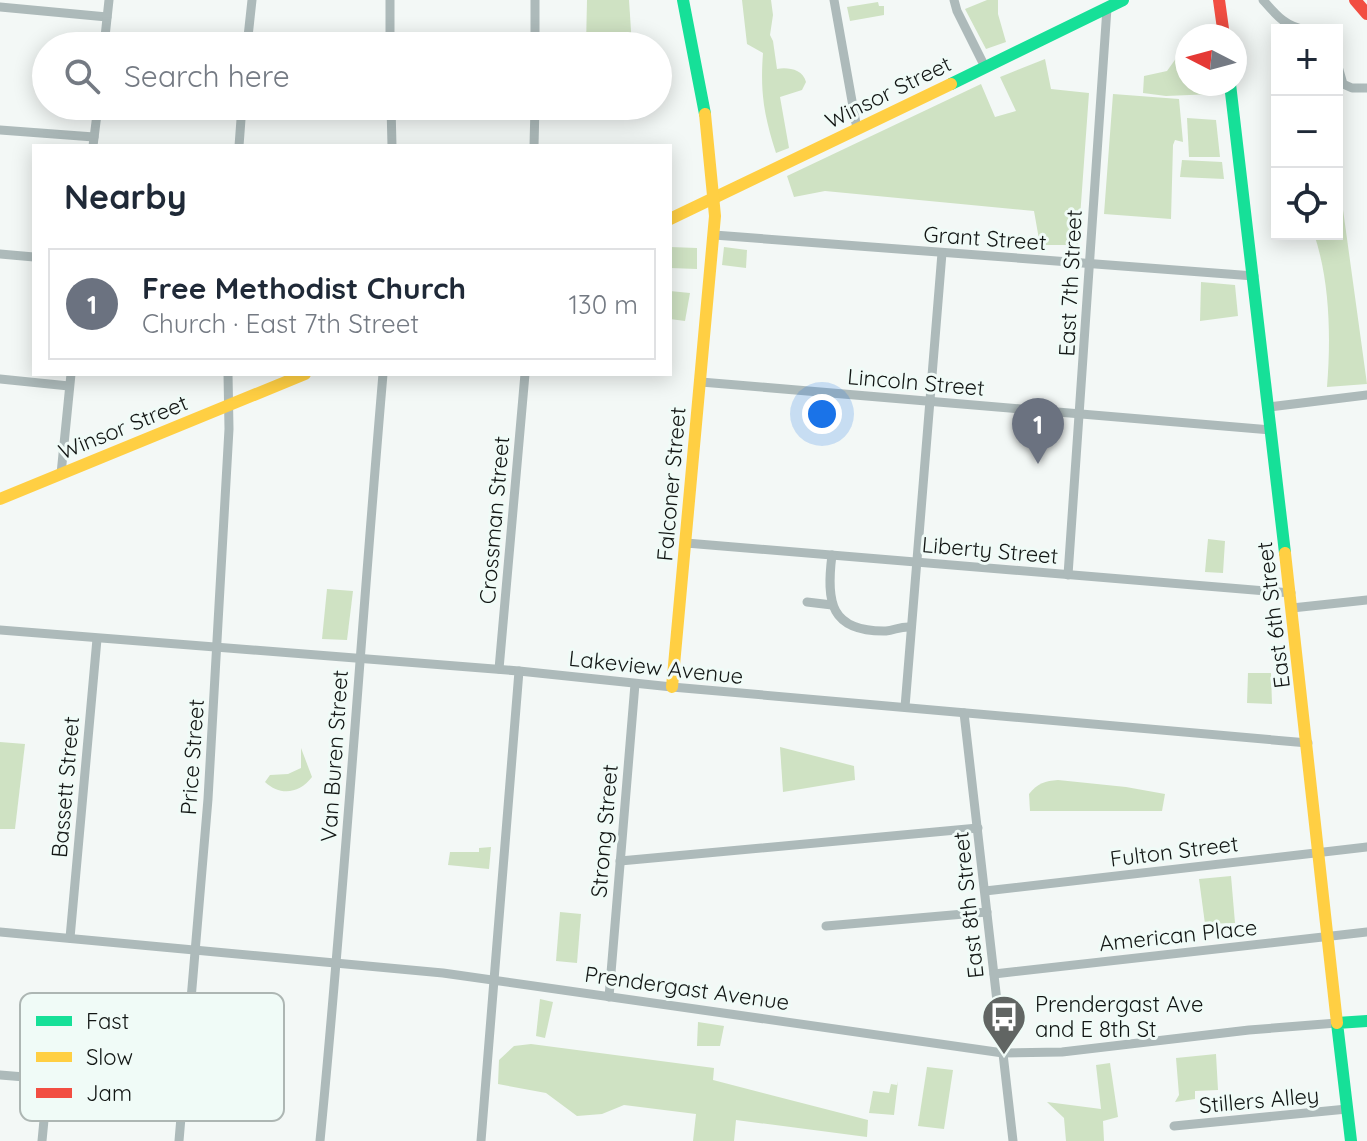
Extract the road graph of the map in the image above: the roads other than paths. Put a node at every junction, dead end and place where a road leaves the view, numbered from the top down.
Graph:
1 (109, 0) edge
2 (252, 0) edge
3 (390, 0) edge
4 (535, 0) edge
5 (683, 0) edge
6 (834, 0) edge
7 (954, 0) edge
8 (1123, 0) edge
9 (1219, 0) edge
10 (1263, 0) edge
11 (1355, 0) edge
12 (0, 7) edge
13 (1107, 8) junction
14 (1367, 14) edge
15 (107, 17) junction
16 (1222, 24) edge
17 (1286, 24) edge
18 (105, 32) edge
19 (249, 32) edge
20 (390, 32) edge
21 (535, 32) edge
22 (985, 67) junction
23 (1343, 84) edge
24 (1367, 88) edge
25 (1232, 96) edge
26 (96, 120) edge
27 (241, 120) edge
28 (391, 120) edge
29 (535, 120) edge
30 (857, 129) junction
31 (0, 130) edge
32 (94, 142) edge
33 (239, 144) edge
34 (392, 144) edge
35 (534, 144) edge
36 (715, 199) junction
37 (672, 218) edge
38 (714, 235) junction
39 (942, 253) junction
40 (0, 254) edge
41 (32, 257) edge
42 (1089, 263) junction
43 (1254, 276) junction
44 (71, 376) edge
45 (228, 376) edge
46 (300, 376) edge
47 (383, 376) edge
48 (525, 376) edge
49 (0, 379) edge
50 (701, 382) junction
51 (69, 386) junction
52 (1367, 395) edge
53 (930, 401) junction
54 (229, 405) junction
55 (1269, 407) junction
56 (1080, 414) junction
57 (1271, 430) junction
58 (61, 474) junction
59 (0, 499) edge
60 (686, 543) junction
61 (832, 555) junction
62 (916, 562) junction
63 (1068, 575) junction
64 (1291, 593) junction
65 (1367, 600) edge
66 (807, 602) dead end
67 (832, 605) junction
68 (1299, 607) junction
69 (911, 627) junction
70 (0, 630) edge
71 (97, 639) junction
72 (217, 649) junction
73 (358, 658) junction
74 (499, 669) junction
75 (519, 671) junction
76 (635, 684) junction
77 (672, 687) junction
78 (905, 707) junction
79 (964, 713) junction
80 (1308, 743) junction
81 (978, 828) junction
82 (1367, 847) edge
83 (1319, 853) junction
84 (620, 860) junction
85 (985, 891) junction
86 (987, 912) junction
87 (826, 926) dead end
88 (0, 932) edge
89 (1367, 932) edge
90 (1327, 936) junction
91 (70, 938) junction
92 (195, 951) junction
93 (337, 963) junction
94 (994, 974) junction
95 (495, 980) junction
96 (191, 993) edge
97 (609, 997) junction
98 (1367, 1021) edge
99 (1337, 1023) junction
100 (1003, 1053) junction
101 (0, 1075) edge
102 (20, 1076) edge
103 (1347, 1109) junction
104 (44, 1121) edge
105 (181, 1121) edge
106 (1174, 1126) dead end
107 (42, 1141) edge
108 (179, 1141) edge
109 (320, 1141) edge
110 (481, 1141) edge
111 (1013, 1141) edge
112 (1351, 1141) edge

1 - 15 street
2 - 19 street
3 - 20 street
4 - 21 street
5 - 36 street, Falconer Street
6 - 30 street
7 - 22 street
8 - 13 street, Winsor Street
9 - 16 street
10 - 17 street
11 - 14 street
12 - 15 street
13 - 22 street, Winsor Street
13 - 42 street, East 7th Street
15 - 18 street
22 - 30 street, Winsor Street
23 - 24 street
25 - 43 street, East 6th Street
26 - 32 street
27 - 33 street
28 - 34 street
29 - 35 street
30 - 36 street, Winsor Street
31 - 32 street
36 - 37 street, Winsor Street
36 - 38 street, Falconer Street
38 - 39 street, Grant Street
38 - 50 street, Falconer Street
39 - 42 street, Grant Street
39 - 53 street
40 - 41 street
42 - 43 street, Grant Street
42 - 56 street, East 7th Street
43 - 55 street, East 6th Street
44 - 51 street
45 - 54 street, Price Street
46 - 54 street, Winsor Street
47 - 73 street, Van Buren Street
48 - 74 street, Crossman Street
49 - 51 street
50 - 53 street, Lincoln Street
50 - 60 street, Falconer Street
51 - 58 street
52 - 55 street
53 - 56 street, Lincoln Street
53 - 62 street
54 - 58 street, Winsor Street
54 - 72 street, Price Street
55 - 57 street, East 6th Street
56 - 57 street, Lincoln Street
56 - 63 street, East 7th Street
57 - 64 street, East 6th Street
58 - 59 street, Winsor Street
60 - 61 street, Liberty Street
60 - 77 street, Falconer Street
61 - 62 street, Liberty Street
61 - 67 street
62 - 63 street, Liberty Street
62 - 69 street
63 - 64 street, Liberty Street
64 - 68 street, East 6th Street
65 - 68 street
66 - 67 street
67 - 69 street
68 - 80 street, East 6th Street
69 - 78 street
70 - 71 street, Lakeview Avenue
71 - 72 street, Lakeview Avenue
71 - 91 street, Bassett Street
72 - 73 street, Lakeview Avenue
72 - 92 street, Price Street
73 - 74 street, Lakeview Avenue
73 - 93 street, Van Buren Street
74 - 75 street, Lakeview Avenue
75 - 76 street, Lakeview Avenue
75 - 95 street
76 - 77 street, Lakeview Avenue
76 - 84 street, Strong Street
77 - 78 street, Lakeview Avenue
78 - 79 street, Lakeview Avenue
79 - 80 street, Lakeview Avenue
79 - 81 street, East 8th Street
80 - 83 street, East 6th Street
81 - 84 street
81 - 85 street, East 8th Street
82 - 83 street, Fulton Street
83 - 85 street, Fulton Street
83 - 90 street, East 6th Street
84 - 97 street, Strong Street
85 - 86 street, East 8th Street
86 - 87 street
86 - 94 street, East 8th Street
88 - 91 street, Prendergast Avenue
89 - 90 street, American Place
90 - 94 street, American Place
90 - 99 street, East 6th Street
91 - 92 street, Prendergast Avenue
92 - 93 street, Prendergast Avenue
92 - 96 street, Price Street
93 - 95 street, Prendergast Avenue
93 - 109 street, Van Buren Street
94 - 100 street, East 8th Street
95 - 97 street, Prendergast Avenue
95 - 110 street
97 - 100 street, Prendergast Avenue
98 - 99 street, Prendergast Avenue
99 - 100 street, Prendergast Avenue
99 - 103 street, East 6th Street
100 - 111 street, East 8th Street
101 - 102 street
103 - 106 street, Stillers Alley
103 - 112 street, East 6th Street
104 - 107 street
105 - 108 street, Price Street

